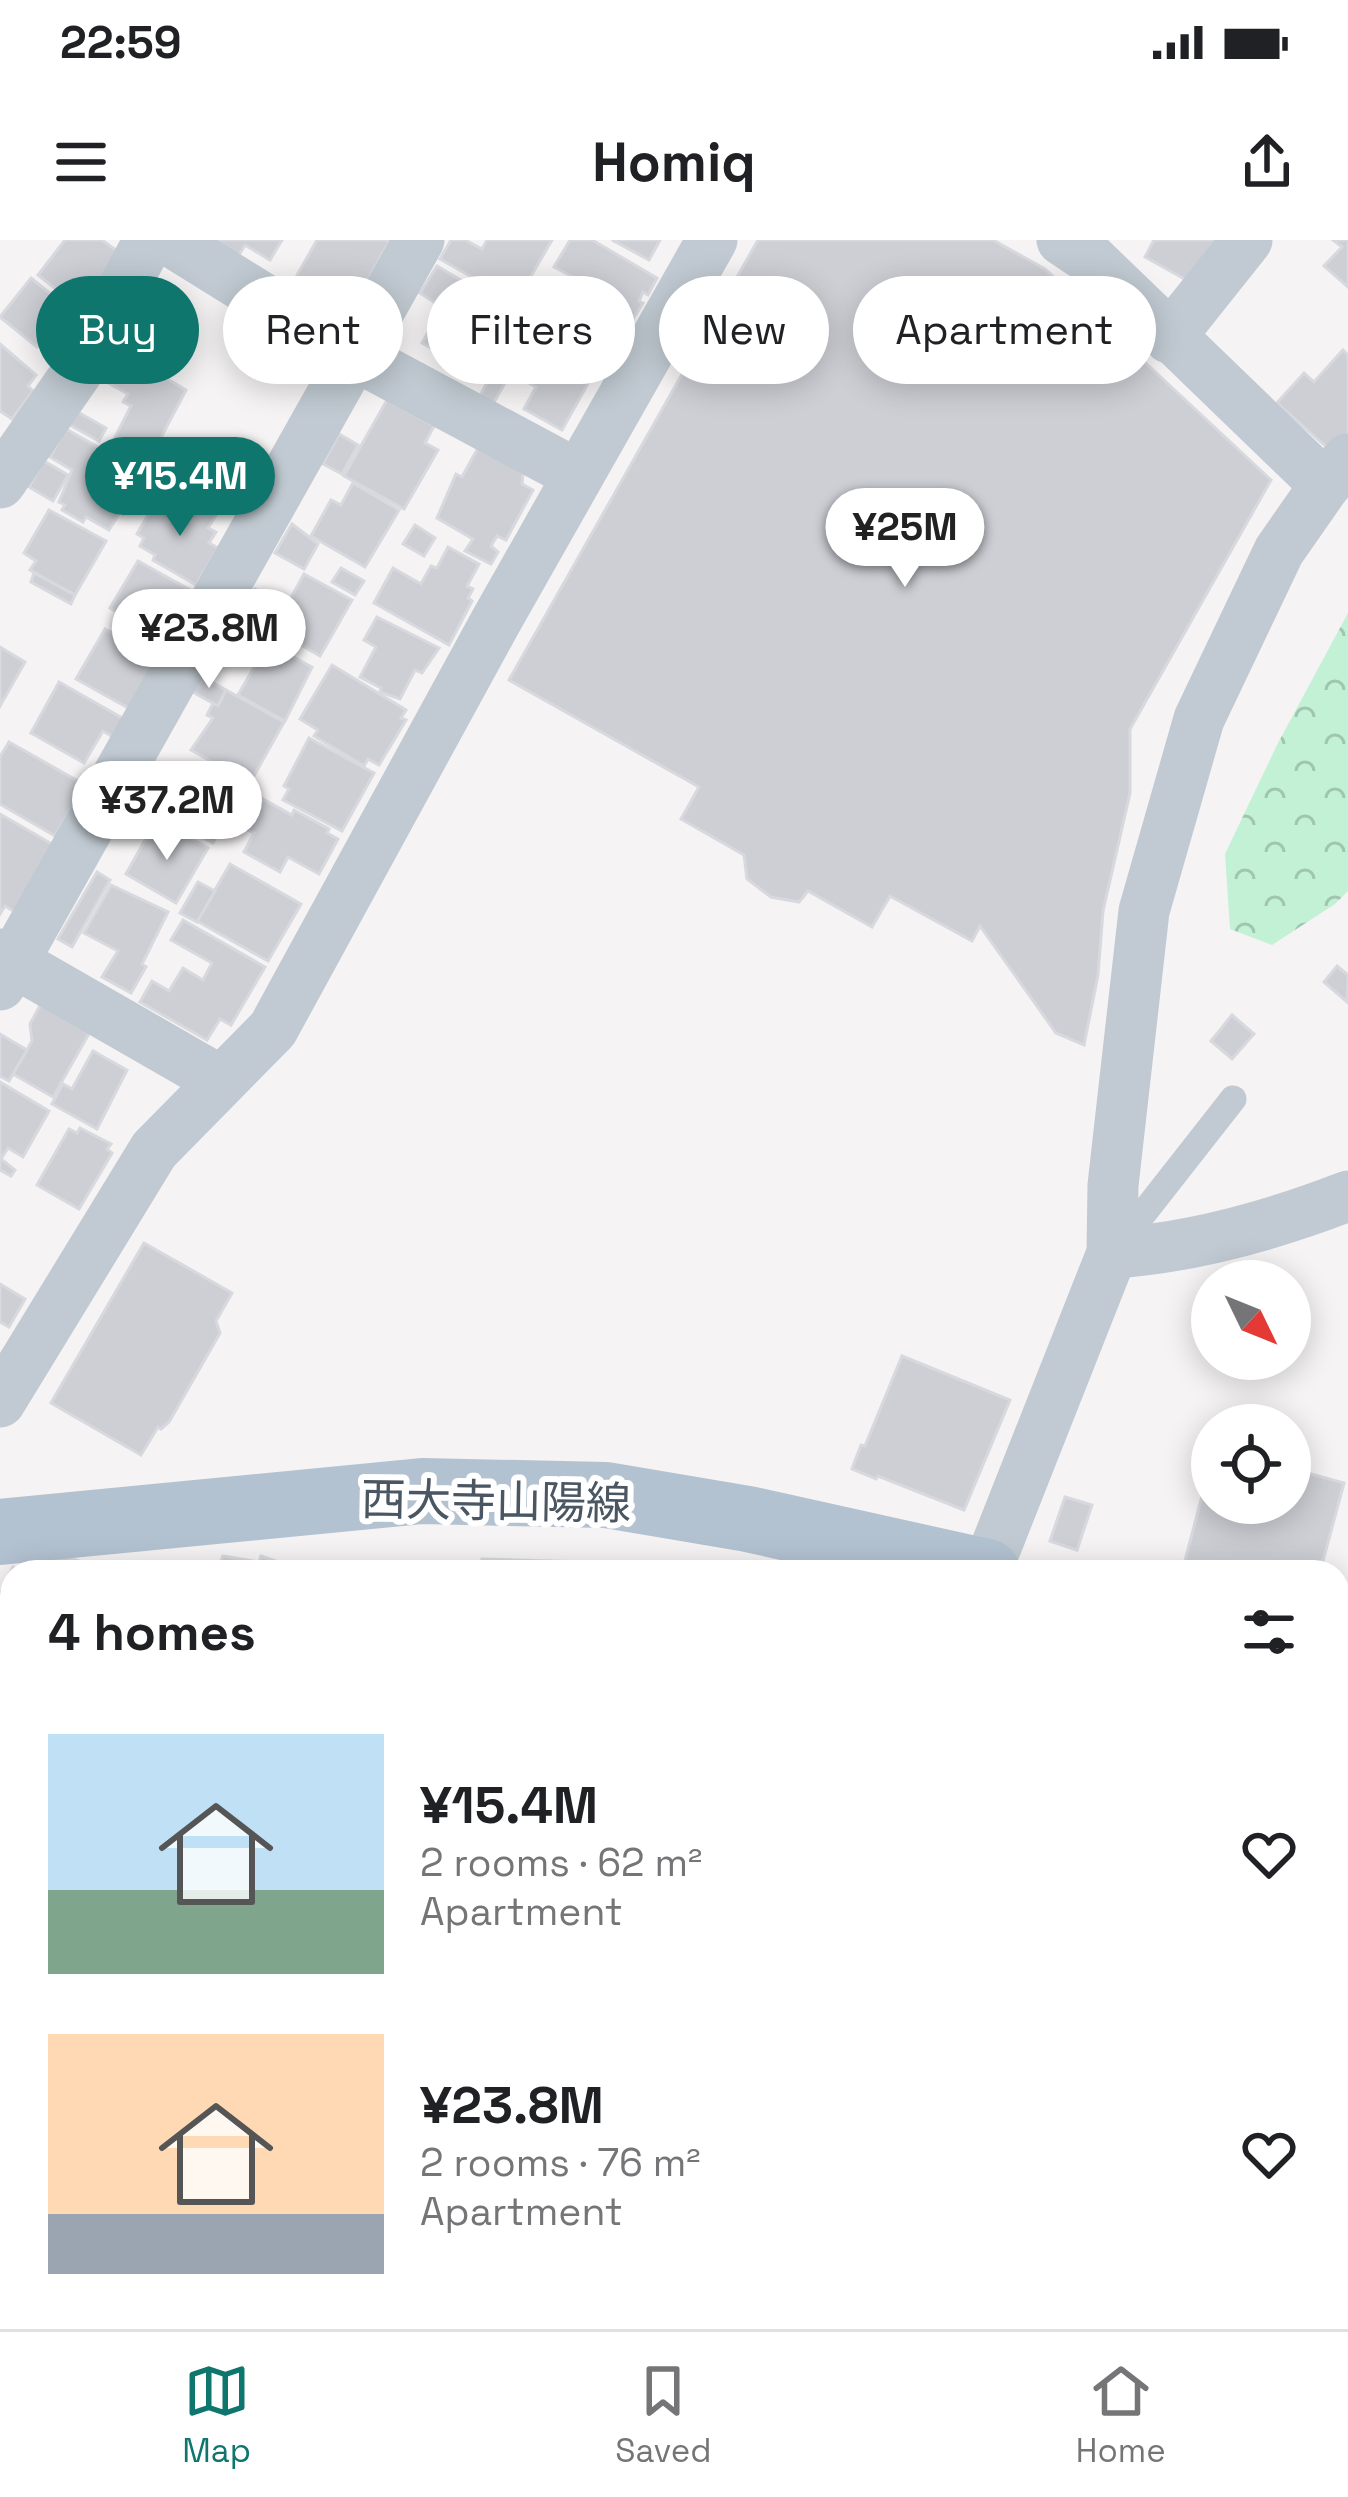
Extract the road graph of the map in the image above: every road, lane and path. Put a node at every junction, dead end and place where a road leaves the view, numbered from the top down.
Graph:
1 (149, 240) edge
2 (169, 240) edge
3 (418, 240) edge
4 (712, 240) edge
5 (1062, 240) edge
6 (1247, 240) edge
7 (227, 276) edge
8 (398, 276) edge
9 (1169, 338) junction
10 (403, 381) edge
11 (337, 384) edge
12 (1336, 472) edge
13 (578, 475) junction
14 (0, 483) edge
15 (4, 967) edge
16 (221, 1081) junction
17 (1233, 1099) dead end
18 (1348, 1196) edge
19 (1112, 1253) junction
20 (0, 1402) edge
21 (0, 1532) edge
22 (932, 1560) edge
23 (991, 1560) edge

1 - 14 street
2 - 7 street
3 - 8 street
4 - 13 street
5 - 9 street
6 - 9 street
9 - 12 street
10 - 13 street
11 - 15 street
12 - 19 street
13 - 16 street
15 - 16 street
16 - 20 street
17 - 19 lane
18 - 19 street
19 - 23 street
21 - 22 main road, 西大寺山陽線

